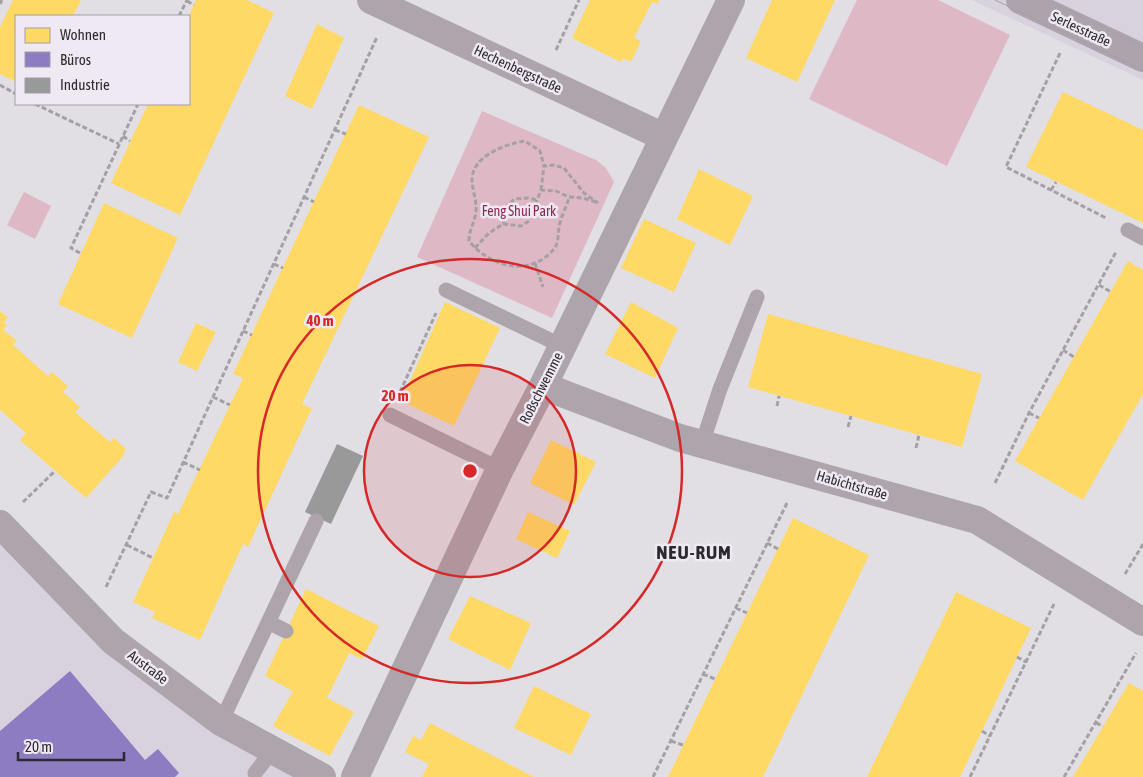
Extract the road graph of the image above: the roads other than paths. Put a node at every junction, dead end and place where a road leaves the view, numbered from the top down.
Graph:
1 (731, 0) edge
2 (1020, 0) edge
3 (380, 4) edge
4 (1143, 58) edge
5 (664, 137) junction
6 (1128, 230) road end
7 (1143, 238) edge
8 (446, 290) road end
9 (757, 298) dead end
10 (562, 346) junction
11 (543, 386) junction
12 (390, 415) road end
13 (702, 444) junction
14 (500, 469) junction
15 (316, 521) dead end
16 (0, 525) edge
17 (268, 622) junction
18 (1143, 622) edge
19 (286, 631) dead end
20 (221, 722) junction
21 (272, 750) junction
22 (255, 773) dead end
23 (313, 775) edge
24 (355, 777) edge

1 - 5 street, Roßschwemme
2 - 4 street, Serlesstraße
3 - 5 street, Hechenbergstraße
5 - 10 street, Roßschwemme
6 - 7 lane
8 - 10 lane
9 - 13 lane
10 - 11 street, Roßschwemme
11 - 13 street, Habichtstraße
11 - 14 street, Roßschwemme
12 - 14 lane
13 - 18 street, Habichtstraße
14 - 24 street, Roßschwemme
15 - 17 lane
16 - 20 street, Austraße
17 - 19 lane
17 - 20 lane
20 - 21 street, Austraße
21 - 22 lane
21 - 23 street, Austraße

